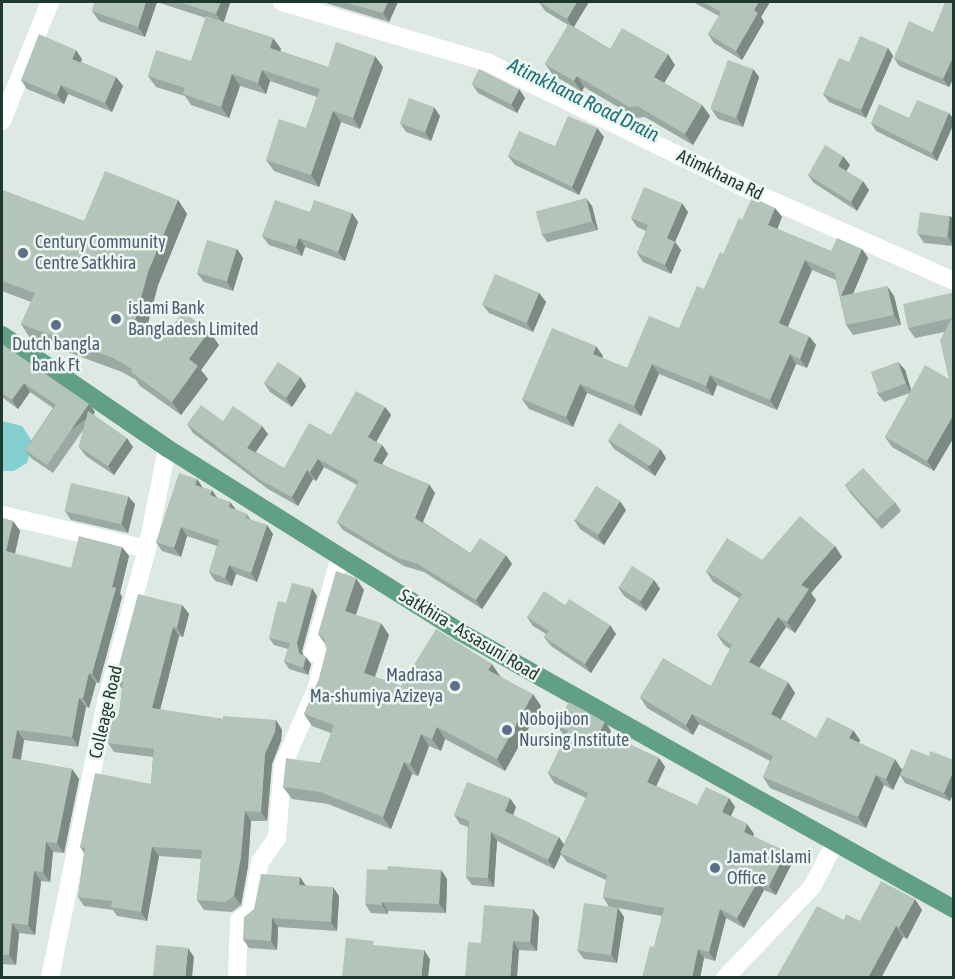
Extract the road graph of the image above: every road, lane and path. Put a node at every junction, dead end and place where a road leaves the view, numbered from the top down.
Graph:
1 (50, 2) edge
2 (282, 2) edge
3 (2, 121) edge
4 (954, 281) edge
5 (2, 334) edge
6 (167, 448) junction
7 (2, 515) edge
8 (147, 549) junction
9 (340, 557) junction
10 (835, 843) junction
11 (954, 909) edge
12 (51, 978) edge
13 (237, 978) edge
14 (725, 978) edge

1 - 3 street
2 - 4 street, Atimkhana Rd
5 - 6 main road, Satkhira - Assasuni Road
6 - 8 street, Colleage Road
6 - 9 main road, Satkhira - Assasuni Road
7 - 8 street
8 - 12 street, Colleage Road
9 - 10 main road, Satkhira - Assasuni Road
9 - 13 street
10 - 11 main road, Satkhira - Assasuni Road
10 - 14 street

